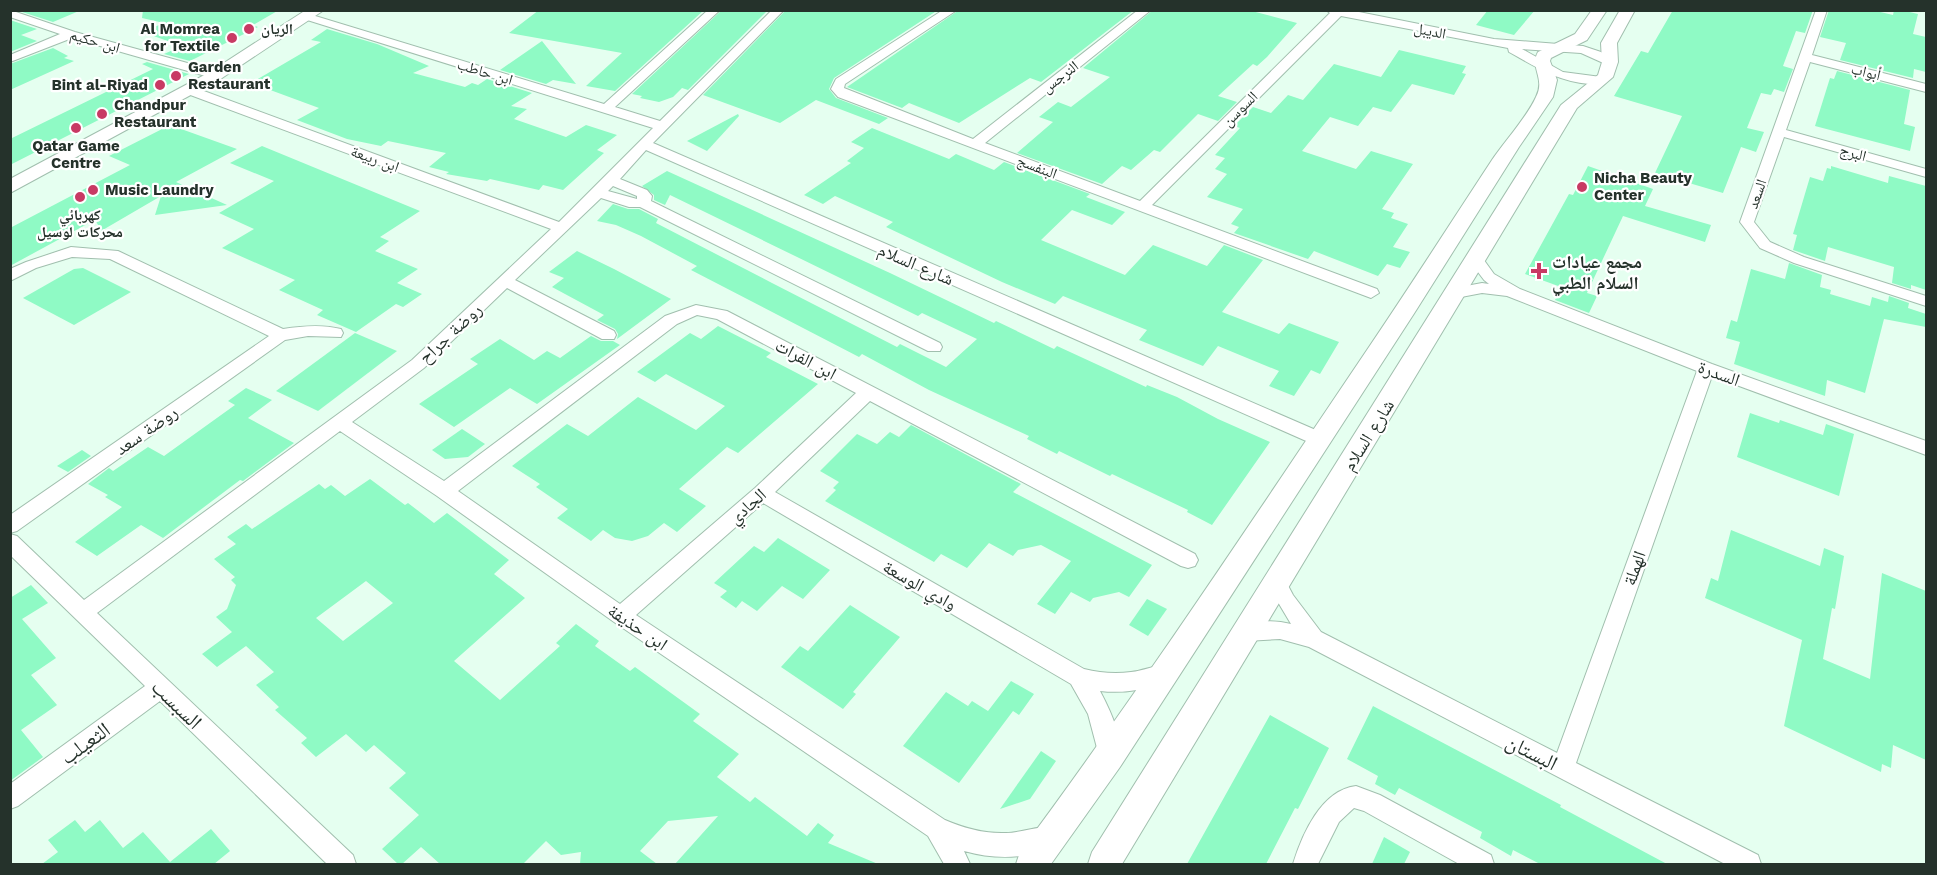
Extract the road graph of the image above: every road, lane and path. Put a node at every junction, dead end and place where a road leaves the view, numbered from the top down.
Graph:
1 (715, 10) edge
2 (779, 10) edge
3 (952, 10) edge
4 (1146, 10) edge
5 (1600, 10) edge
6 (1628, 10) edge
7 (1822, 10) edge
8 (1334, 11) edge
9 (10, 13) edge
10 (312, 14) edge
11 (30, 20) junction
12 (10, 28) edge
13 (71, 34) junction
14 (1494, 44) junction
15 (1558, 47) junction
16 (1805, 57) junction
17 (10, 59) edge
18 (1544, 67) junction
19 (1606, 72) junction
20 (216, 75) junction
21 (1926, 88) edge
22 (189, 90) junction
23 (606, 109) junction
24 (662, 126) junction
25 (1779, 132) junction
26 (975, 144) junction
27 (646, 145) junction
28 (1926, 173) edge
29 (605, 186) junction
30 (10, 187) edge
31 (1142, 207) junction
32 (562, 228) junction
33 (1476, 259) junction
34 (10, 276) edge
35 (505, 281) junction
36 (1371, 293) dead end
37 (1456, 293) junction
38 (1514, 293) junction
39 (1926, 301) edge
40 (335, 333) dead end
41 (281, 335) junction
42 (608, 335) dead end
43 (934, 347) dead end
44 (1706, 368) junction
45 (868, 392) junction
46 (340, 423) junction
47 (1319, 439) junction
48 (1926, 448) edge
49 (444, 490) junction
50 (762, 493) junction
51 (10, 526) edge
52 (10, 542) edge
53 (1188, 560) dead end
54 (1276, 582) junction
55 (83, 612) junction
56 (621, 616) junction
57 (1246, 632) junction
58 (1314, 639) junction
59 (1166, 673) junction
60 (1079, 677) junction
61 (160, 688) junction
62 (1109, 758) junction
63 (1563, 767) junction
64 (10, 798) edge
65 (936, 828) junction
66 (1040, 851) edge
67 (344, 864) edge
68 (958, 864) edge
69 (1104, 864) edge
70 (1305, 864) edge
71 (1482, 864) edge
72 (1749, 864) edge

1 - 23 street
2 - 24 street, روضة جراح
3 - 26 street, البنفسج
4 - 26 street, النرجس
5 - 15 main road
6 - 19 main road
7 - 16 street, السعد
8 - 14 street, الديبل
8 - 31 street, السوسن
9 - 11 street, ابن حكيم
10 - 20 main road
10 - 23 street, ابن حاطب
11 - 12 street
11 - 13 street, ابن حكيم
13 - 17 street
13 - 20 street, ابن حكيم
14 - 15 street, الديبل
14 - 18 street, الديبل
15 - 18 main road
15 - 19 street, الديبل
16 - 21 street, أبواب
16 - 25 street, السعد
18 - 19 street, الديبل
18 - 47 main road, شارع السلام
19 - 33 main road, شارع السلام
20 - 22 main road
22 - 30 main road
22 - 32 street, ابن ربيعة
23 - 24 street, ابن حاطب
24 - 27 street, روضة جراح
25 - 28 street, البرج
25 - 39 street, السعد
26 - 31 street, البنفسج
27 - 29 street, روضة جراح
27 - 47 street, شارع السلام
29 - 32 street, روضة جراح
29 - 43 street
31 - 36 street, البنفسج
32 - 35 street, روضة جراح
33 - 37 main road, شارع السلام
33 - 38 street, السدرة
34 - 41 street
35 - 42 street
35 - 46 street, روضة جراح
37 - 38 street, السدرة
37 - 54 main road, شارع السلام
38 - 44 street, السدرة
40 - 41 street, روضة سعد
41 - 51 street, روضة سعد
44 - 48 street, السدرة
44 - 63 street, الهملة
45 - 49 street, ابن الفرات
45 - 50 street, الجادي
45 - 53 street, ابن الفرات
46 - 49 street, ابن حذيفة
46 - 55 street, روضة جراح
47 - 59 main road, شارع السلام
49 - 56 street, ابن حذيفة
50 - 56 street, الجادي
50 - 60 street, وادي الوسعة
52 - 55 street, السبسب
54 - 57 main road, شارع السلام
54 - 58 street, البستان
55 - 61 street, السبسب
56 - 65 street, ابن حذيفة
57 - 58 street, البستان
57 - 69 main road, شارع السلام
58 - 63 street, البستان
59 - 60 street, وادي الوسعة
59 - 62 main road, شارع السلام
60 - 62 street, وادي الوسعة
61 - 64 street, الثعيلب
61 - 67 street, السبسب
62 - 66 main road, شارع السلام
63 - 72 street, البستان
65 - 66 street, ابن حذيفة
65 - 68 street, ابن حذيفة
70 - 71 street

